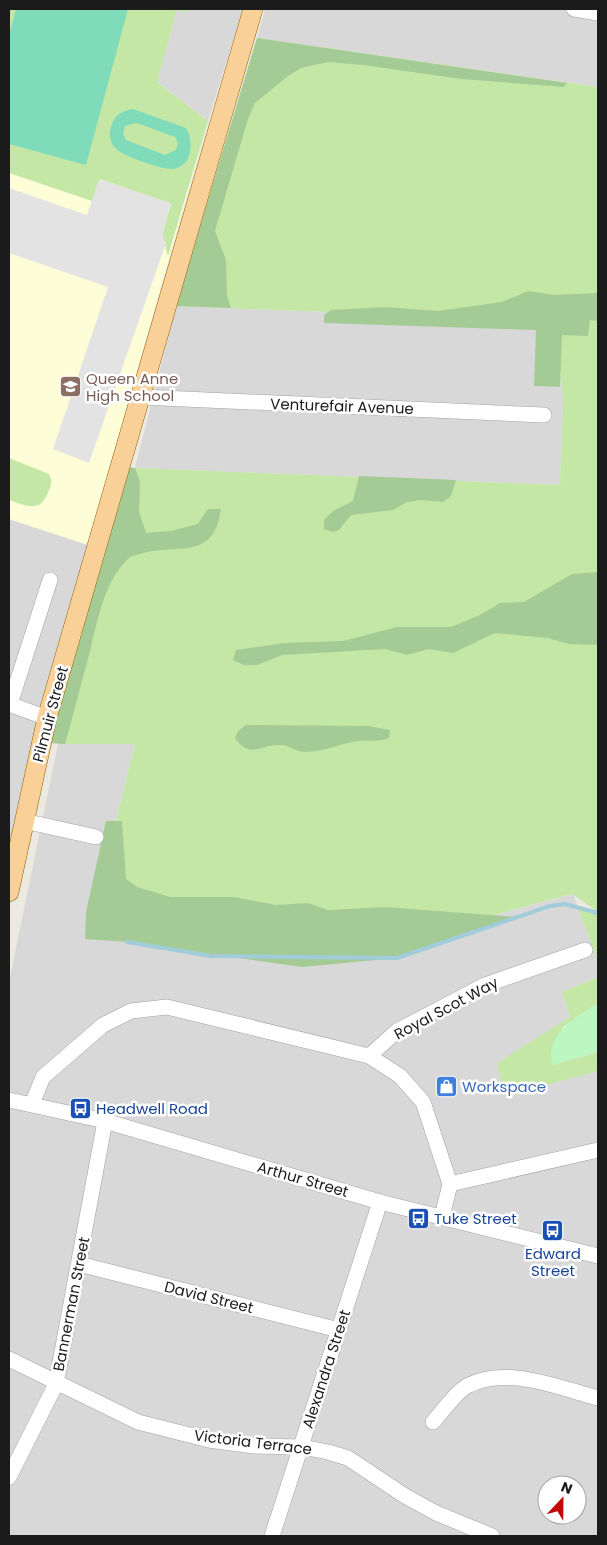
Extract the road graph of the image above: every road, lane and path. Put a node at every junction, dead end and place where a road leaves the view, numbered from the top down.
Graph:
1 (253, 9) edge
2 (574, 9) edge
3 (598, 13) edge
4 (140, 397) junction
5 (544, 415) dead end
6 (50, 580) dead end
7 (9, 704) edge
8 (47, 718) junction
9 (24, 821) junction
10 (96, 837) dead end
11 (9, 892) edge
12 (585, 950) dead end
13 (369, 1056) junction
14 (9, 1100) edge
15 (32, 1104) junction
16 (105, 1121) junction
17 (598, 1150) edge
18 (450, 1184) junction
19 (380, 1202) junction
20 (442, 1217) junction
21 (598, 1256) edge
22 (79, 1264) junction
23 (339, 1330) junction
24 (9, 1359) edge
25 (56, 1384) junction
26 (598, 1398) edge
27 (433, 1422) dead end
28 (302, 1448) junction
29 (9, 1477) edge
30 (272, 1536) edge
31 (492, 1536) edge

1 - 4 main road, Pilmuir Street
2 - 3 street
4 - 5 street, Venturefair Avenue
4 - 8 main road, Pilmuir Street
6 - 7 street
7 - 8 street
8 - 9 main road, Pilmuir Street
9 - 10 street
9 - 11 main road, Pilmuir Street
12 - 13 street, Royal Scot Way
13 - 15 street
13 - 18 street
14 - 15 street, Arthur Street
15 - 16 street, Arthur Street
16 - 19 street, Arthur Street
16 - 22 street, Bannerman Street
17 - 18 street
18 - 20 street
19 - 20 street, Arthur Street
19 - 23 street, Alexandra Street
20 - 21 street, Arthur Street
22 - 23 street, David Street
22 - 25 street, Bannerman Street
23 - 28 street, Alexandra Street
24 - 25 street, Victoria Terrace
25 - 28 street, Victoria Terrace
25 - 29 street, Bannerman Street
26 - 27 street
28 - 30 street, Alexandra Street
28 - 31 street, Victoria Terrace

